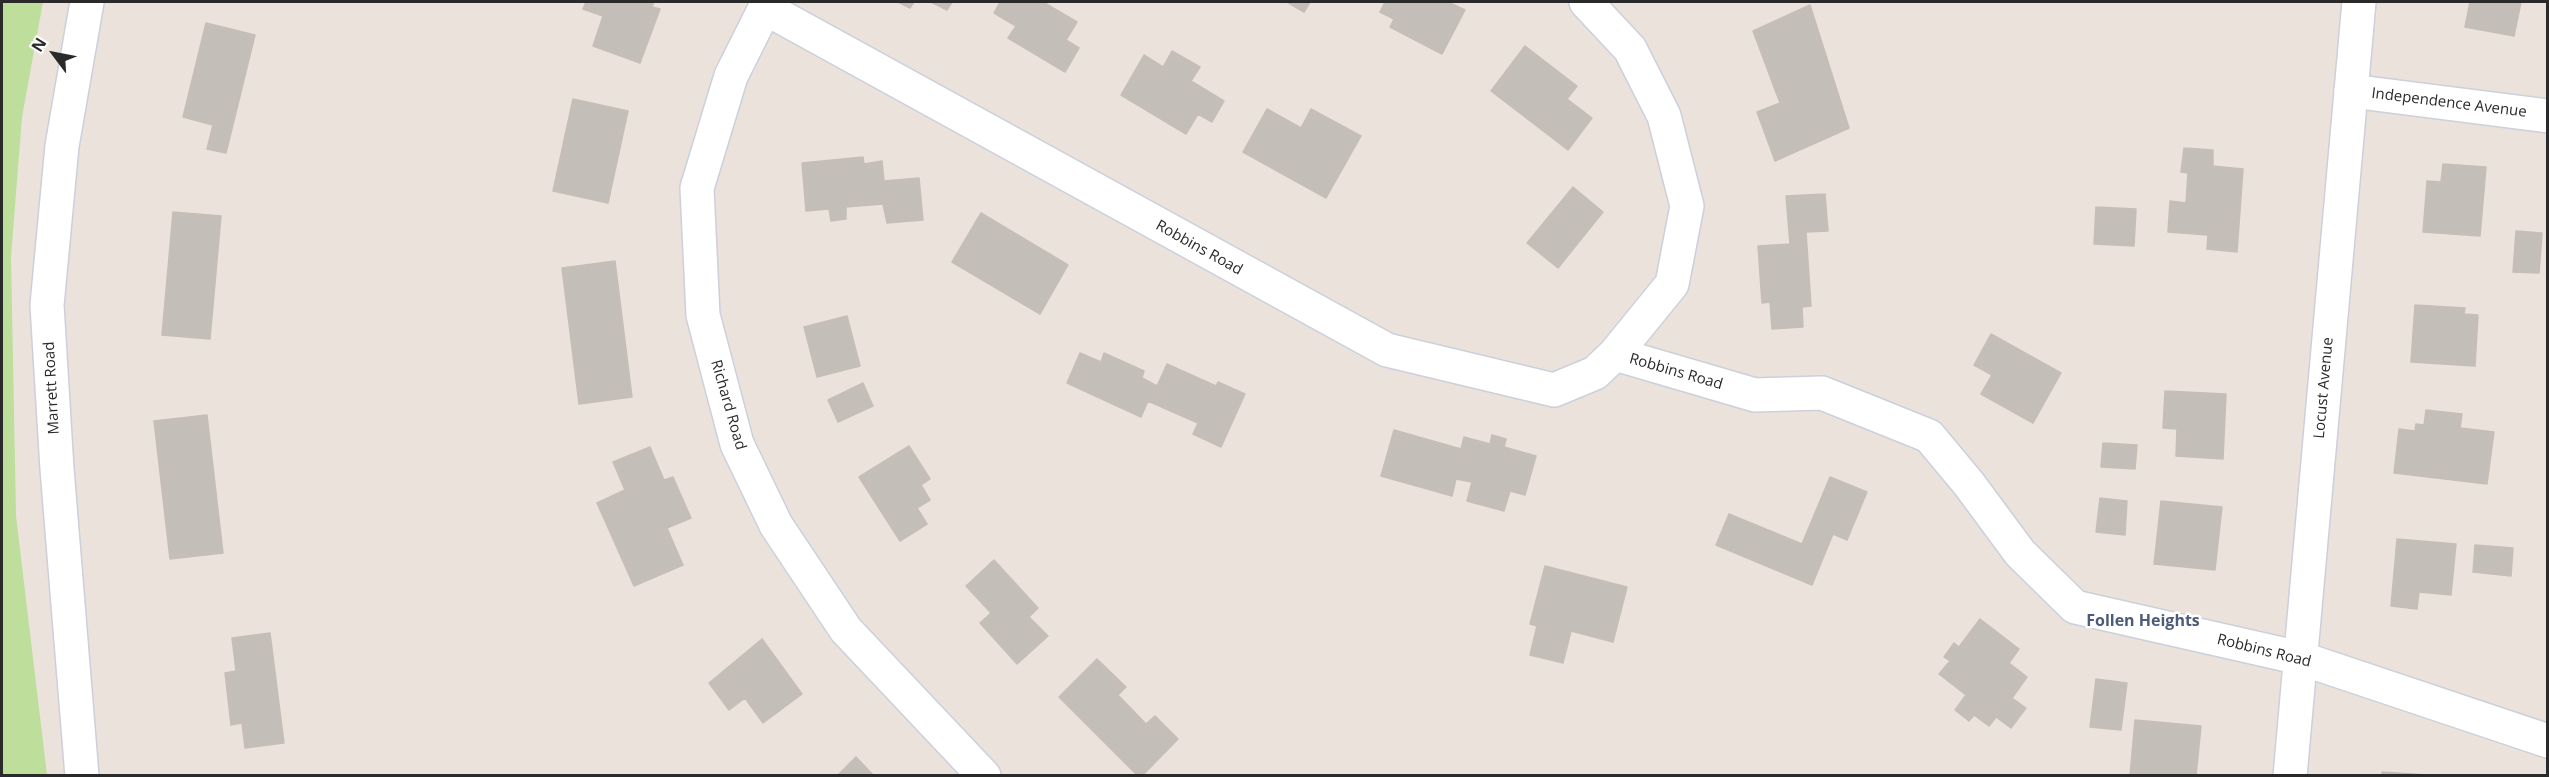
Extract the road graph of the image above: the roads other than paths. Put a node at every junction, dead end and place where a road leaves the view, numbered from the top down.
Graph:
1 (87, 2) edge
2 (1586, 2) edge
3 (2360, 2) edge
4 (766, 5) edge
5 (2351, 91) junction
6 (2547, 116) edge
7 (1615, 354) junction
8 (2300, 658) junction
9 (2547, 741) edge
10 (82, 776) edge
11 (984, 776) edge
12 (2290, 776) edge

1 - 10 street, Marrett Road
2 - 7 street
3 - 5 street, Locust Avenue
4 - 7 street, Robbins Road
4 - 11 street, Richard Road
5 - 6 street, Independence Avenue
5 - 8 street, Locust Avenue
7 - 8 street, Robbins Road
8 - 9 street, Robbins Road
8 - 12 street, Locust Avenue

